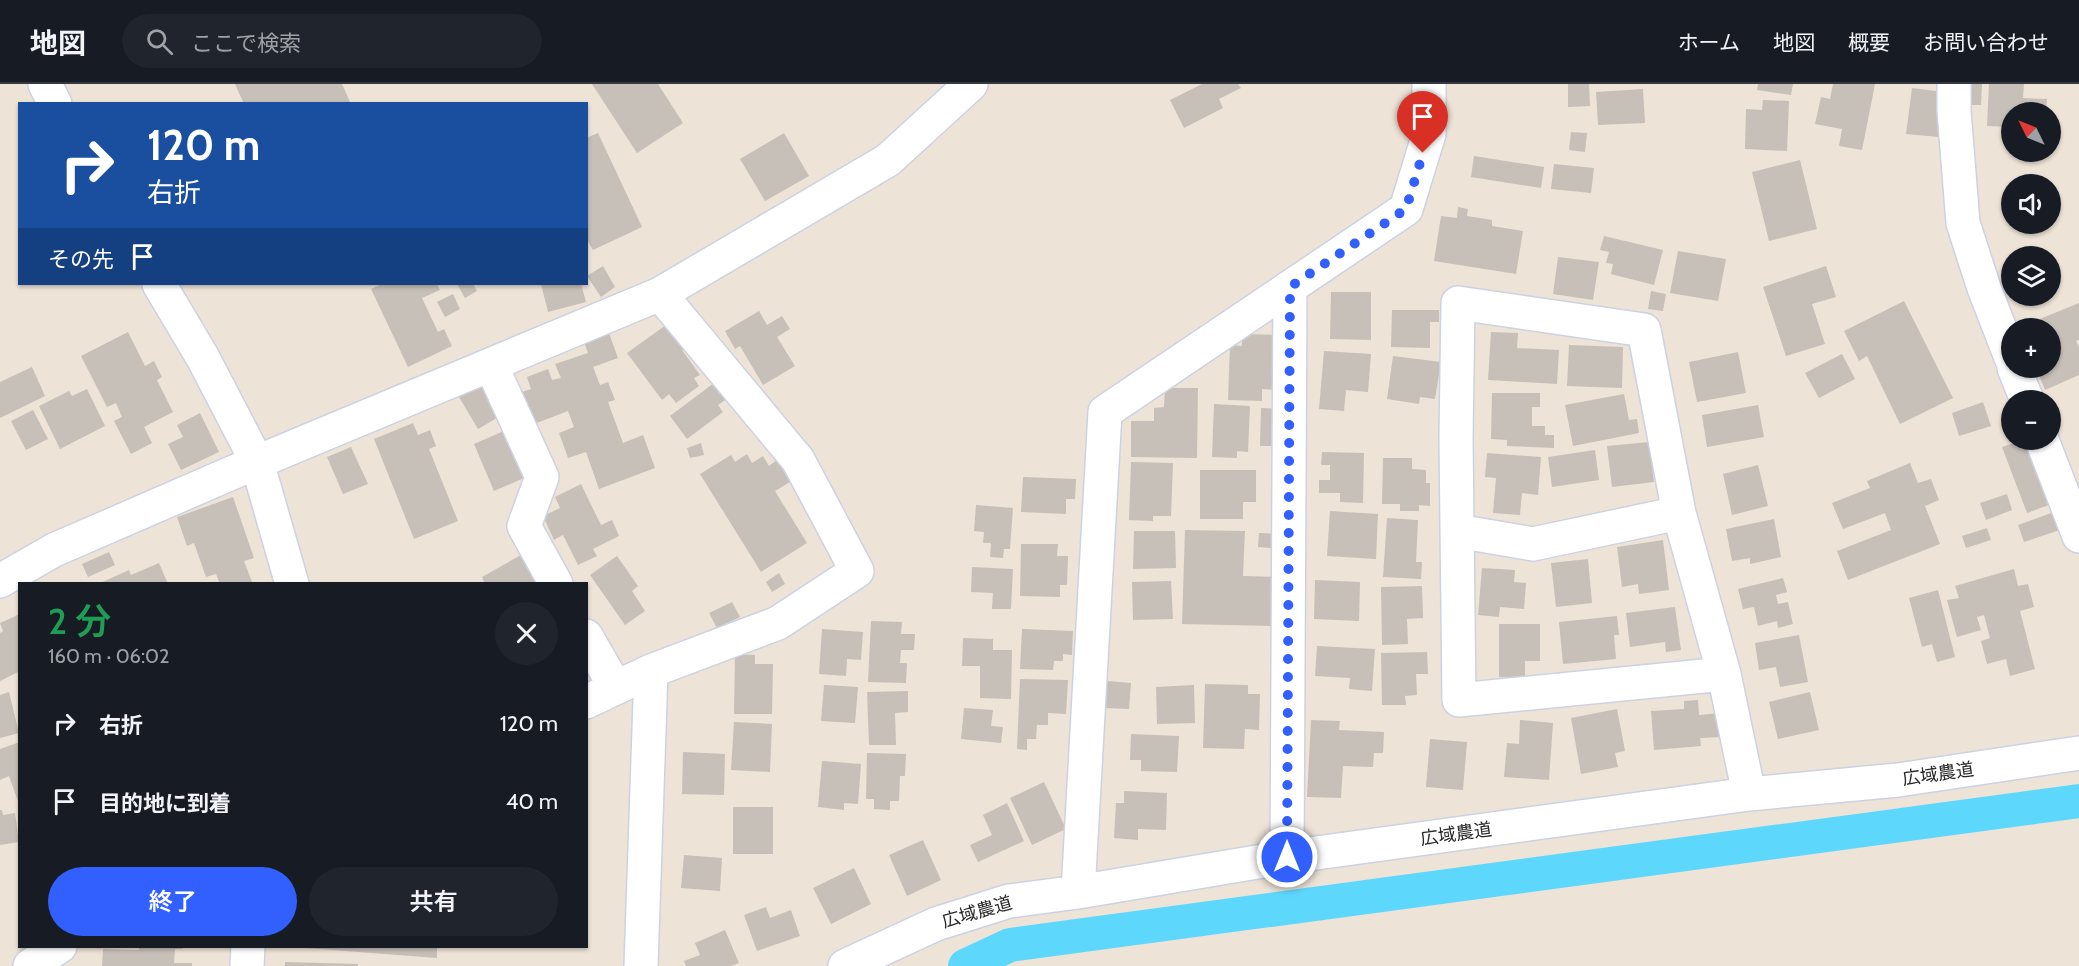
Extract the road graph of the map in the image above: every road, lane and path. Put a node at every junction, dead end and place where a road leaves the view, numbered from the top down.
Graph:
1 (45, 84) edge
2 (971, 84) edge
3 (1429, 84) edge
4 (1954, 84) edge
5 (54, 102) edge
6 (160, 285) edge
7 (1290, 287) junction
8 (660, 294) junction
9 (2001, 332) edge
10 (491, 365) junction
11 (2046, 450) edge
12 (257, 462) junction
13 (1679, 513) junction
14 (1457, 531) junction
15 (2079, 536) edge
16 (0, 581) edge
17 (291, 582) edge
18 (555, 582) edge
19 (588, 639) edge
20 (651, 671) junction
21 (1724, 674) junction
22 (616, 688) junction
23 (588, 701) edge
24 (2079, 753) edge
25 (1749, 794) junction
26 (1287, 857) junction
27 (1078, 892) junction
28 (57, 948) edge
29 (248, 948) edge
30 (30, 966) edge
31 (247, 966) edge
32 (641, 966) edge
33 (845, 966) edge

1 - 5 street
2 - 8 street
3 - 7 street
4 - 9 street
6 - 12 street
7 - 26 street
7 - 27 street
8 - 10 street
8 - 20 street
10 - 12 street
10 - 18 street
11 - 15 street
12 - 16 street
12 - 17 street
13 - 14 street
13 - 14 street
13 - 21 street
14 - 21 street
19 - 22 street
20 - 22 street
20 - 32 street
21 - 25 street
22 - 23 street
24 - 25 street, 広域農道
25 - 26 street, 広域農道
26 - 27 street, 広域農道
27 - 33 street, 広域農道
28 - 30 street
29 - 31 street

